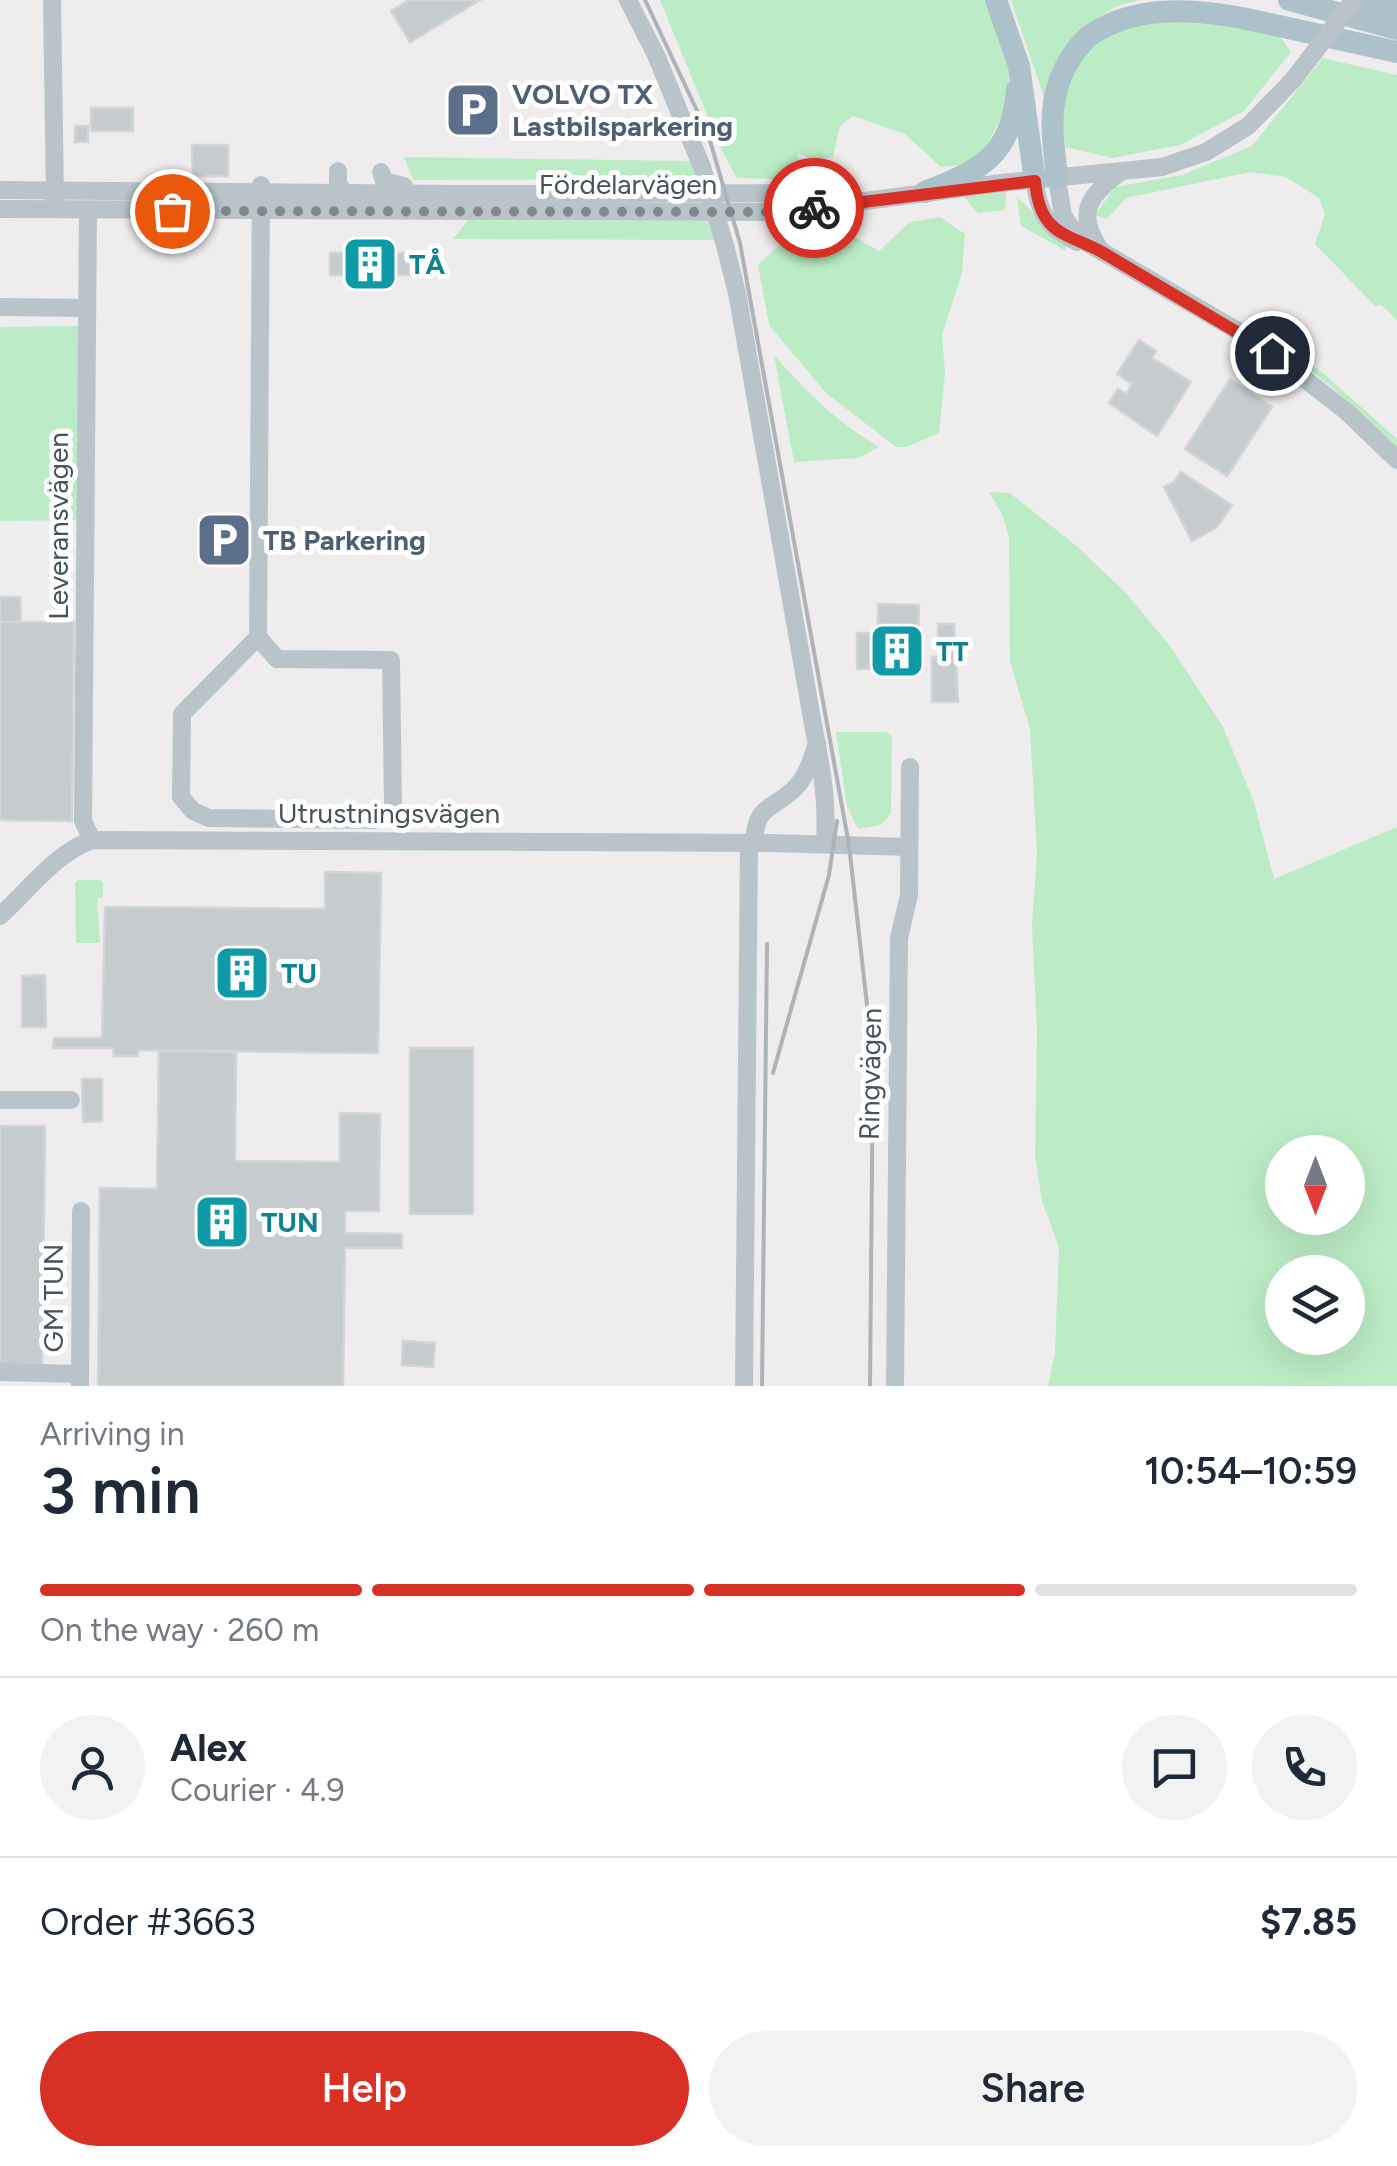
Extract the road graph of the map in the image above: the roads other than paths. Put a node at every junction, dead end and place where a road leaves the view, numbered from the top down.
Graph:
1 (52, 0) edge
2 (628, 0) edge
3 (996, 0) edge
4 (1289, 0) edge
5 (1354, 0) edge
6 (1364, 0) edge
7 (1397, 9) edge
8 (1397, 29) edge
9 (1397, 52) edge
10 (1019, 66) junction
11 (381, 172) dead end
12 (1118, 174) junction
13 (1046, 180) junction
14 (319, 186) junction
15 (0, 190) edge
16 (925, 192) junction
17 (344, 194) junction
18 (437, 194) junction
19 (54, 196) junction
20 (261, 199) junction
21 (361, 206) junction
22 (0, 209) edge
23 (88, 210) junction
24 (389, 212) junction
25 (1098, 250) junction
26 (0, 307) edge
27 (87, 308) junction
28 (1397, 460) edge
29 (258, 637) junction
30 (817, 744) junction
31 (910, 767) dead end
32 (92, 840) junction
33 (752, 843) junction
34 (816, 844) junction
35 (909, 847) junction
36 (0, 916) edge
37 (0, 1100) edge
38 (72, 1100) dead end
39 (81, 1211) dead end
40 (0, 1372) edge
41 (80, 1380) edge
42 (744, 1386) edge
43 (896, 1386) edge

1 - 19 street
2 - 30 street, bridge
3 - 10 main road
4 - 8 main road
5 - 12 street, Fördelarvägen, bridge
6 - 7 main road
9 - 13 main road
10 - 13 main road
10 - 16 main road
11 - 18 street, Fördelarvägen
12 - 13 street, Fördelarvägen
12 - 25 street
13 - 16 street, Fördelarvägen
13 - 25 street
14 - 17 street, Fördelarvägen
14 - 17 street
14 - 20 street
14 - 20 street
15 - 19 street
16 - 18 street, Fördelarvägen
16 - 24 street, Fördelarvägen
17 - 18 street, Fördelarvägen
17 - 21 street, Fördelarvägen
19 - 20 street
19 - 22 street
19 - 23 street
20 - 21 street
20 - 23 street
20 - 24 street, Fördelarvägen
20 - 29 street
21 - 24 street, Fördelarvägen
23 - 27 street, Leveransvägen
25 - 28 street
26 - 27 street
27 - 32 street, Leveransvägen
29 - 29 street
30 - 33 street
30 - 34 street
31 - 35 street, Ringvägen
32 - 33 street, Utrustningsvägen
32 - 36 street
33 - 34 street, Utrustningsvägen
33 - 42 street
34 - 35 street
35 - 43 street, Ringvägen
37 - 38 street
39 - 41 street, GM TUN
40 - 41 street

